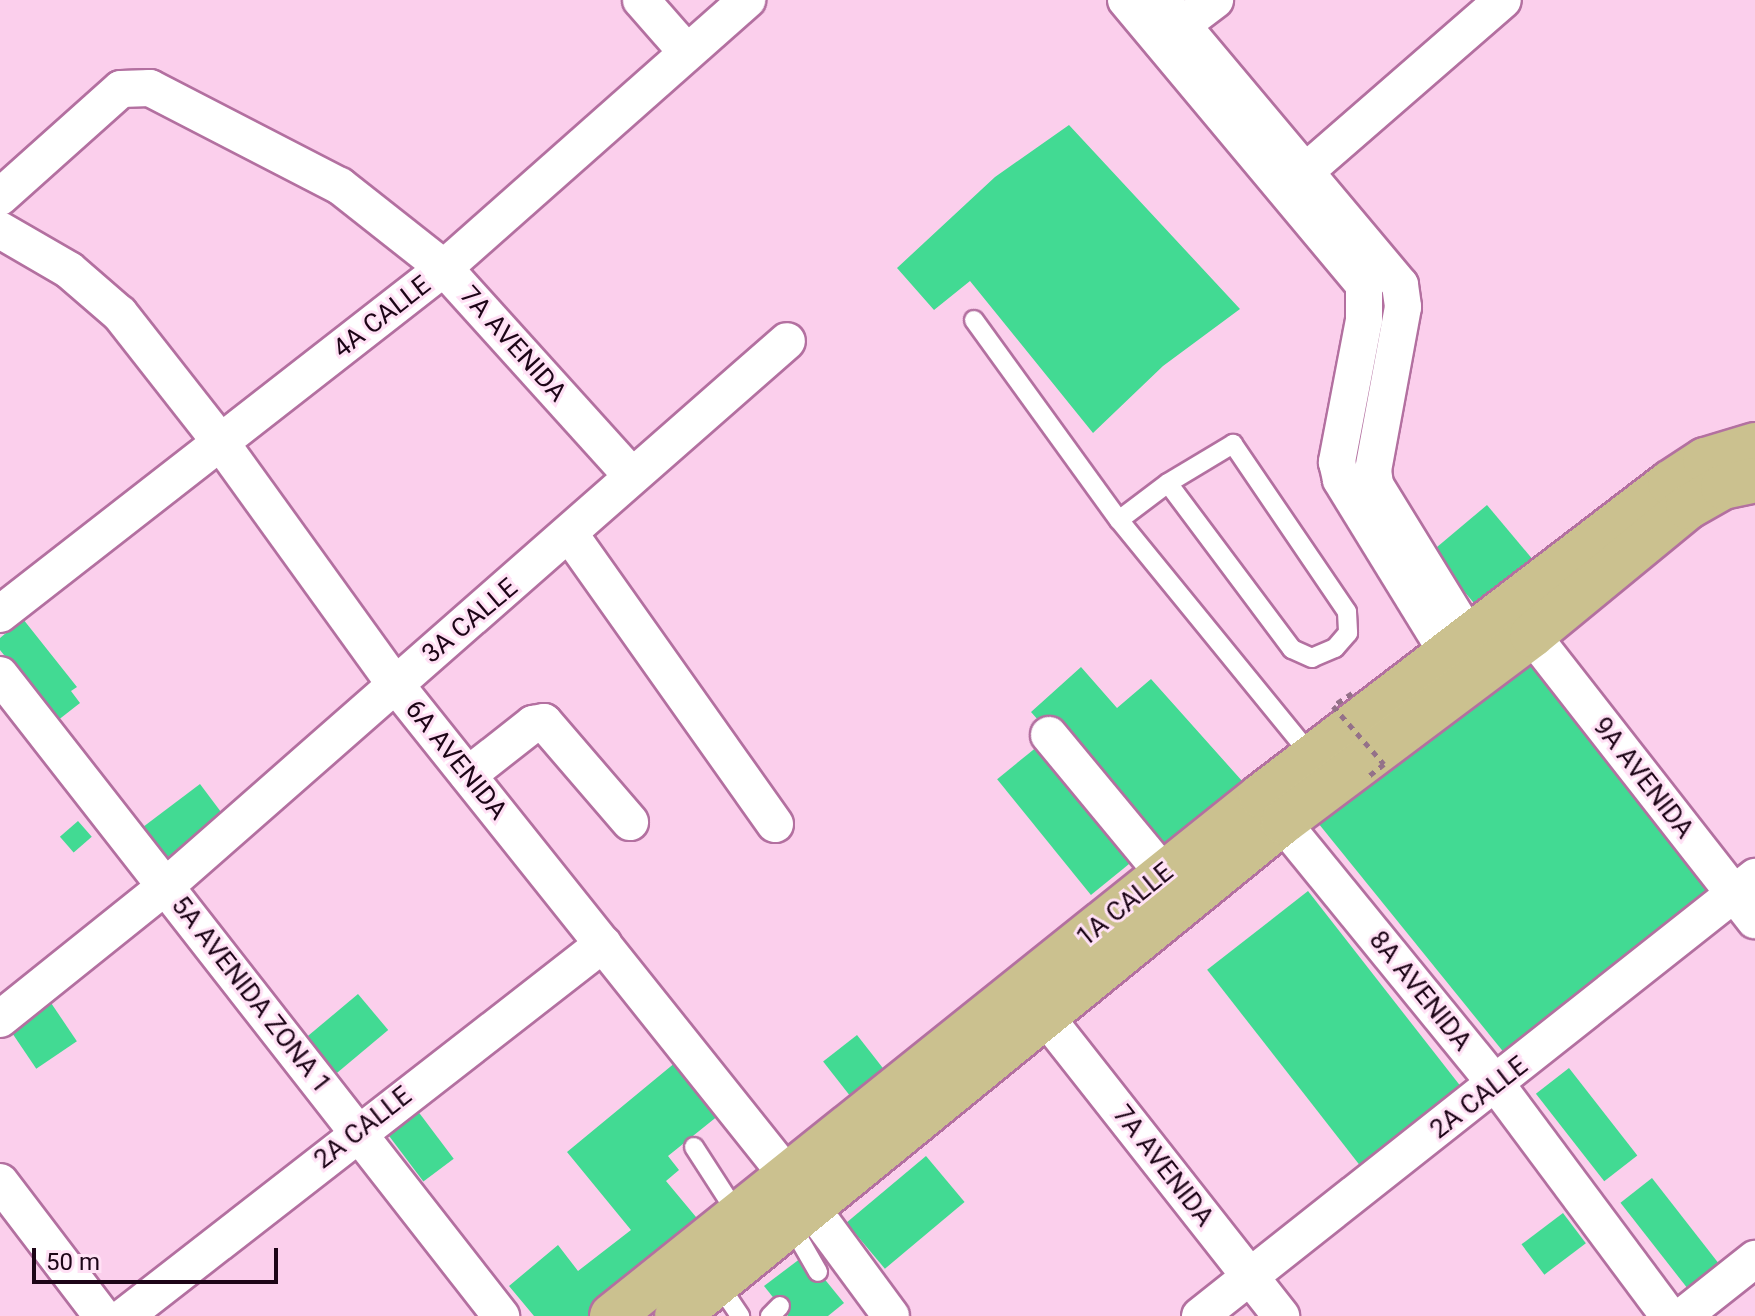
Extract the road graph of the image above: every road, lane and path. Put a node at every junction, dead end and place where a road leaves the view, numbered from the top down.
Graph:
1 (641, 0) edge
2 (747, 0) edge
3 (1126, 0) edge
4 (1215, 0) edge
5 (1503, 0) edge
6 (1168, 23) edge
7 (685, 50) junction
8 (1305, 172) junction
9 (0, 197) edge
10 (0, 230) edge
11 (444, 268) junction
12 (974, 320) dead end
13 (787, 341) dead end
14 (221, 443) junction
15 (1755, 445) edge
16 (632, 476) junction
17 (1755, 480) edge
18 (1168, 483) junction
19 (1654, 516) junction
20 (1119, 520) junction
21 (571, 536) junction
22 (0, 614) edge
23 (1532, 635) junction
24 (1458, 646) junction
25 (0, 675) edge
26 (395, 684) junction
27 (1352, 693) dead end
28 (1049, 735) dead end
29 (1312, 757) junction
30 (468, 775) junction
31 (1366, 778) dead end
32 (1272, 809) junction
33 (630, 822) dead end
34 (775, 824) dead end
35 (166, 886) junction
36 (1175, 888) junction
37 (1748, 897) edge
38 (603, 944) junction
39 (1045, 1016) junction
40 (0, 1019) edge
41 (1496, 1084) junction
42 (358, 1131) junction
43 (694, 1147) dead end
44 (0, 1182) edge
45 (796, 1203) junction
46 (738, 1215) junction
47 (1755, 1259) edge
48 (818, 1272) dead end
49 (1250, 1277) junction
50 (729, 1300) edge
51 (102, 1316) edge
52 (125, 1316) edge
53 (501, 1316) edge
54 (612, 1316) edge
55 (677, 1316) edge
56 (891, 1316) edge
57 (1200, 1316) edge
58 (1281, 1316) edge
59 (1669, 1316) edge
60 (1683, 1316) edge

1 - 7 street
2 - 7 street, 4A CALLE
3 - 6 street
4 - 6 street
5 - 8 street
6 - 8 street
6 - 24 street
7 - 11 street, 4A CALLE
8 - 24 street
9 - 11 street, 7A AVENIDA
10 - 14 street, 6A AVENIDA
11 - 14 street, 4A CALLE
11 - 16 street, 7A AVENIDA
12 - 20 lane
13 - 16 street, 3A CALLE
14 - 22 street, 4A CALLE
14 - 26 street, 6A AVENIDA
15 - 19 main road
16 - 21 street, 3A CALLE
17 - 19 main road
18 - 18 lane
18 - 20 lane
19 - 23 main road, 1A CALLE
19 - 24 main road, 1A CALLE
20 - 29 lane
21 - 26 street, 3A CALLE
21 - 34 street
23 - 32 main road, 1A CALLE
23 - 37 street, 9A AVENIDA
24 - 29 main road, 1A CALLE
25 - 35 street, 5A AVENIDA ZONA 1
26 - 30 street, 6A AVENIDA
26 - 35 street, 3A CALLE
27 - 31 path, bridge
28 - 36 street
29 - 32 main road, 1A CALLE
30 - 33 street
30 - 38 street, 6A AVENIDA
32 - 36 main road, 1A CALLE
32 - 41 street, 8A AVENIDA
35 - 40 street, 3A CALLE
35 - 42 street, 5A AVENIDA ZONA 1
36 - 39 main road, 1A CALLE
36 - 45 main road, 1A CALLE
37 - 41 street, 2A CALLE
38 - 42 street, 2A CALLE
38 - 45 street, 6A AVENIDA
39 - 45 main road, 1A CALLE
39 - 49 street, 7A AVENIDA
41 - 49 street, 2A CALLE
41 - 59 street, 8A AVENIDA
42 - 52 street, 2A CALLE
42 - 53 street, 5A AVENIDA ZONA 1
43 - 46 lane
44 - 51 street
45 - 46 main road, 1A CALLE
45 - 48 lane
45 - 50 main road, 1A CALLE
45 - 56 street, 6A AVENIDA
46 - 54 main road, 1A CALLE
47 - 60 street
49 - 57 street, 2A CALLE
49 - 58 street, 7A AVENIDA
50 - 55 main road, 1A CALLE

